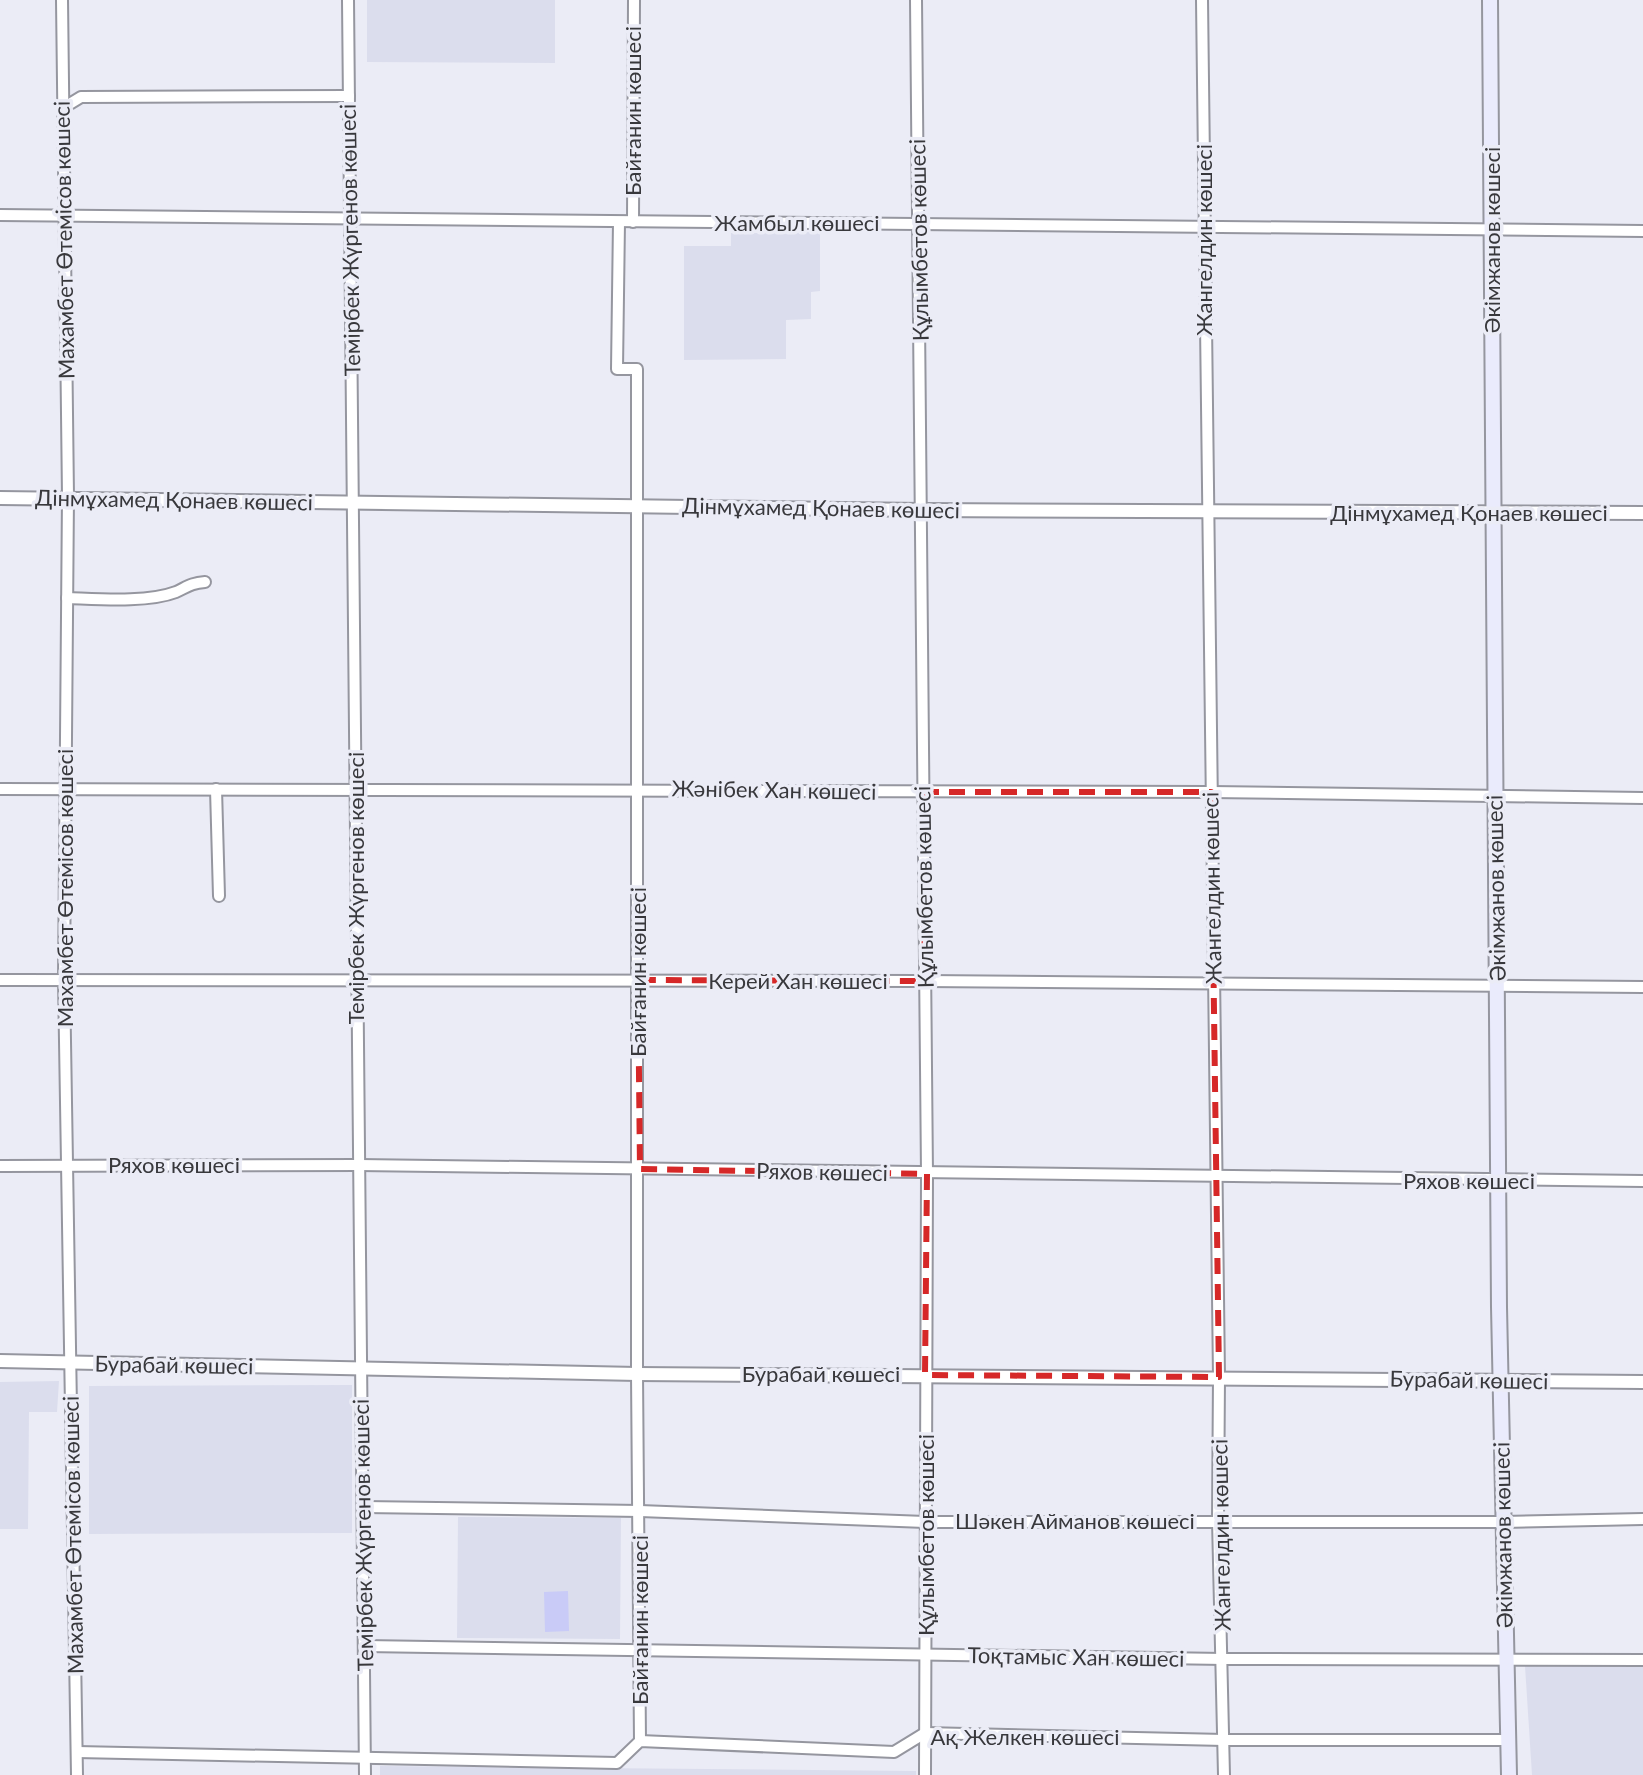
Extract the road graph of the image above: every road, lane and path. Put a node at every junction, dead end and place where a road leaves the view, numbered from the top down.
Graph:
1 (62, 0) edge
2 (348, 0) edge
3 (634, 0) edge
4 (916, 0) edge
5 (1202, 0) edge
6 (1490, 0) edge
7 (349, 96) junction
8 (63, 108) junction
9 (63, 214) junction
10 (0, 215) edge
11 (349, 219) junction
12 (619, 222) junction
13 (633, 222) junction
14 (918, 224) junction
15 (1203, 228) junction
16 (1492, 230) junction
17 (1643, 231) edge
18 (68, 496) junction
19 (0, 498) edge
20 (353, 504) junction
21 (637, 505) junction
22 (923, 510) junction
23 (1207, 512) junction
24 (1493, 512) junction
25 (1643, 513) edge
26 (205, 582) dead end
27 (67, 598) junction
28 (0, 789) edge
29 (63, 789) junction
30 (216, 789) junction
31 (638, 789) junction
32 (355, 790) junction
33 (923, 792) junction
34 (1211, 792) junction
35 (1494, 797) junction
36 (1643, 798) edge
37 (219, 896) dead end
38 (0, 980) edge
39 (64, 980) junction
40 (356, 980) junction
41 (638, 980) junction
42 (925, 981) junction
43 (1213, 983) junction
44 (1498, 986) junction
45 (1643, 987) edge
46 (67, 1165) junction
47 (359, 1165) junction
48 (0, 1166) edge
49 (640, 1169) junction
50 (927, 1174) junction
51 (1216, 1178) junction
52 (1643, 1181) edge
53 (1500, 1182) junction
54 (0, 1361) edge
55 (70, 1363) junction
56 (361, 1368) junction
57 (637, 1374) junction
58 (925, 1375) junction
59 (1219, 1377) junction
60 (1501, 1380) junction
61 (1643, 1382) edge
62 (364, 1507) junction
63 (640, 1511) junction
64 (1643, 1519) edge
65 (1218, 1520) junction
66 (925, 1522) junction
67 (1503, 1522) junction
68 (365, 1646) junction
69 (639, 1649) junction
70 (926, 1654) junction
71 (1224, 1659) junction
72 (1643, 1660) edge
73 (1505, 1661) junction
74 (925, 1733) junction
75 (1224, 1740) junction
76 (1507, 1740) junction
77 (640, 1741) junction
78 (77, 1752) junction
79 (365, 1757) junction
80 (77, 1775) edge
81 (365, 1775) edge
82 (925, 1775) edge
83 (1224, 1775) edge
84 (1509, 1775) edge

1 - 8 street, Махамбет Өтемісов көшесі
2 - 7 street, Темірбек Жүргенов көшесі
3 - 13 street, Байғанин көшесі
4 - 14 street, Құлымбетов көшесі
5 - 15 street, Жангелдин көшесі
6 - 16 main road, Әкімжанов көшесі
7 - 8 street
7 - 11 street, Темірбек Жүргенов көшесі
8 - 9 street, Махамбет Өтемісов көшесі
9 - 10 street, Жамбыл көшесі
9 - 11 street, Жамбыл көшесі
9 - 18 street, Махамбет Өтемісов көшесі
11 - 12 street, Жамбыл көшесі
11 - 20 street, Темірбек Жүргенов көшесі
12 - 13 street, Жамбыл көшесі
12 - 21 street, Байғанин көшесі
13 - 14 street, Жамбыл көшесі
14 - 15 street, Жамбыл көшесі
14 - 22 street, Құлымбетов көшесі
15 - 16 street, Жамбыл көшесі
15 - 23 street, Жангелдин көшесі
16 - 17 street, Жамбыл көшесі
16 - 24 main road, Әкімжанов көшесі
18 - 19 street, Дінмұхамед Қонаев көшесі
18 - 20 street, Дінмұхамед Қонаев көшесі
18 - 27 street, Махамбет Өтемісов көшесі
20 - 21 street, Дінмұхамед Қонаев көшесі
20 - 32 street, Темірбек Жүргенов көшесі
21 - 22 street, Дінмұхамед Қонаев көшесі
21 - 31 street, Байғанин көшесі
22 - 23 street, Дінмұхамед Қонаев көшесі
22 - 33 street, Құлымбетов көшесі
23 - 24 street, Дінмұхамед Қонаев көшесі
23 - 34 street, Жангелдин көшесі
24 - 25 street, Дінмұхамед Қонаев көшесі
24 - 35 main road, Әкімжанов көшесі
26 - 27 street
27 - 29 street, Махамбет Өтемісов көшесі
28 - 29 street, Жәнібек Хан көшесі
29 - 30 street, Жәнібек Хан көшесі
29 - 39 street, Махамбет Өтемісов көшесі
30 - 32 street, Жәнібек Хан көшесі
30 - 37 street
31 - 32 street, Жәнібек Хан көшесі
31 - 33 street, Жәнібек Хан көшесі
31 - 41 street, Байғанин көшесі
32 - 40 street, Темірбек Жүргенов көшесі
33 - 34 street, Жәнібек Хан көшесі
33 - 42 street, Құлымбетов көшесі
34 - 35 street, Жәнібек Хан көшесі
34 - 43 street, Жангелдин көшесі
35 - 36 street, Жәнібек Хан көшесі
35 - 44 main road, Әкімжанов көшесі
38 - 39 street, Керей Хан көшесі
39 - 40 street, Керей Хан көшесі
39 - 46 street, Махамбет Өтемісов көшесі
40 - 41 street, Керей Хан көшесі
40 - 47 street, Темірбек Жүргенов көшесі
41 - 42 street, Керей Хан көшесі
41 - 49 street, Байғанин көшесі
42 - 43 street, Керей Хан көшесі
42 - 50 street, Құлымбетов көшесі
43 - 44 street, Керей Хан көшесі
43 - 51 street, Жангелдин көшесі
44 - 45 street, Керей Хан көшесі
44 - 53 main road, Әкімжанов көшесі
46 - 47 street, Ряхов көшесі
46 - 48 street, Ряхов көшесі
46 - 55 street, Махамбет Өтемісов көшесі
47 - 49 street, Ряхов көшесі
47 - 56 street, Темірбек Жүргенов көшесі
49 - 50 street, Ряхов көшесі
49 - 57 street, Байғанин көшесі
50 - 51 street, Ряхов көшесі
50 - 58 street, Құлымбетов көшесі
51 - 53 street, Ряхов көшесі
51 - 59 street, Жангелдин көшесі
52 - 53 street, Ряхов көшесі
53 - 60 main road, Әкімжанов көшесі
54 - 55 street, Бурабай көшесі
55 - 56 street, Бурабай көшесі
55 - 78 street, Махамбет Өтемісов көшесі
56 - 57 street, Бурабай көшесі
56 - 62 street, Темірбек Жүргенов көшесі
57 - 58 street, Бурабай көшесі
57 - 63 street, Байғанин көшесі
58 - 59 street, Бурабай көшесі
58 - 66 street, Құлымбетов көшесі
59 - 60 street, Бурабай көшесі
59 - 65 street, Жангелдин көшесі
60 - 61 street, Бурабай көшесі
60 - 67 main road, Әкімжанов көшесі
62 - 63 street, Шәкен Айманов көшесі
62 - 68 street, Темірбек Жүргенов көшесі
63 - 66 street, Шәкен Айманов көшесі
63 - 69 street, Байғанин көшесі
64 - 67 street, Шәкен Айманов көшесі
65 - 66 street, Шәкен Айманов көшесі
65 - 67 street, Шәкен Айманов көшесі
65 - 71 street, Жангелдин көшесі
66 - 70 street, Құлымбетов көшесі
67 - 73 main road, Әкімжанов көшесі
68 - 69 street, Тоқтамыс Хан көшесі
68 - 79 street, Темірбек Жүргенов көшесі
69 - 70 street, Тоқтамыс Хан көшесі
69 - 77 street, Байғанин көшесі
70 - 71 street, Тоқтамыс Хан көшесі
70 - 74 street, Құлымбетов көшесі
71 - 73 street, Тоқтамыс Хан көшесі
71 - 75 street, Жангелдин көшесі
72 - 73 street, Тоқтамыс Хан көшесі
73 - 76 main road, Әкімжанов көшесі
74 - 75 street, Ақ Желкен көшесі
74 - 77 street, Ақ Желкен көшесі
74 - 82 street, Құлымбетов көшесі
75 - 76 street, Ақ Желкен көшесі
75 - 83 street, Жангелдин көшесі
76 - 84 main road, Әкімжанов көшесі
77 - 79 street
78 - 79 street
78 - 80 street, Махамбет Өтемісов көшесі
79 - 81 street, Темірбек Жүргенов көшесі

